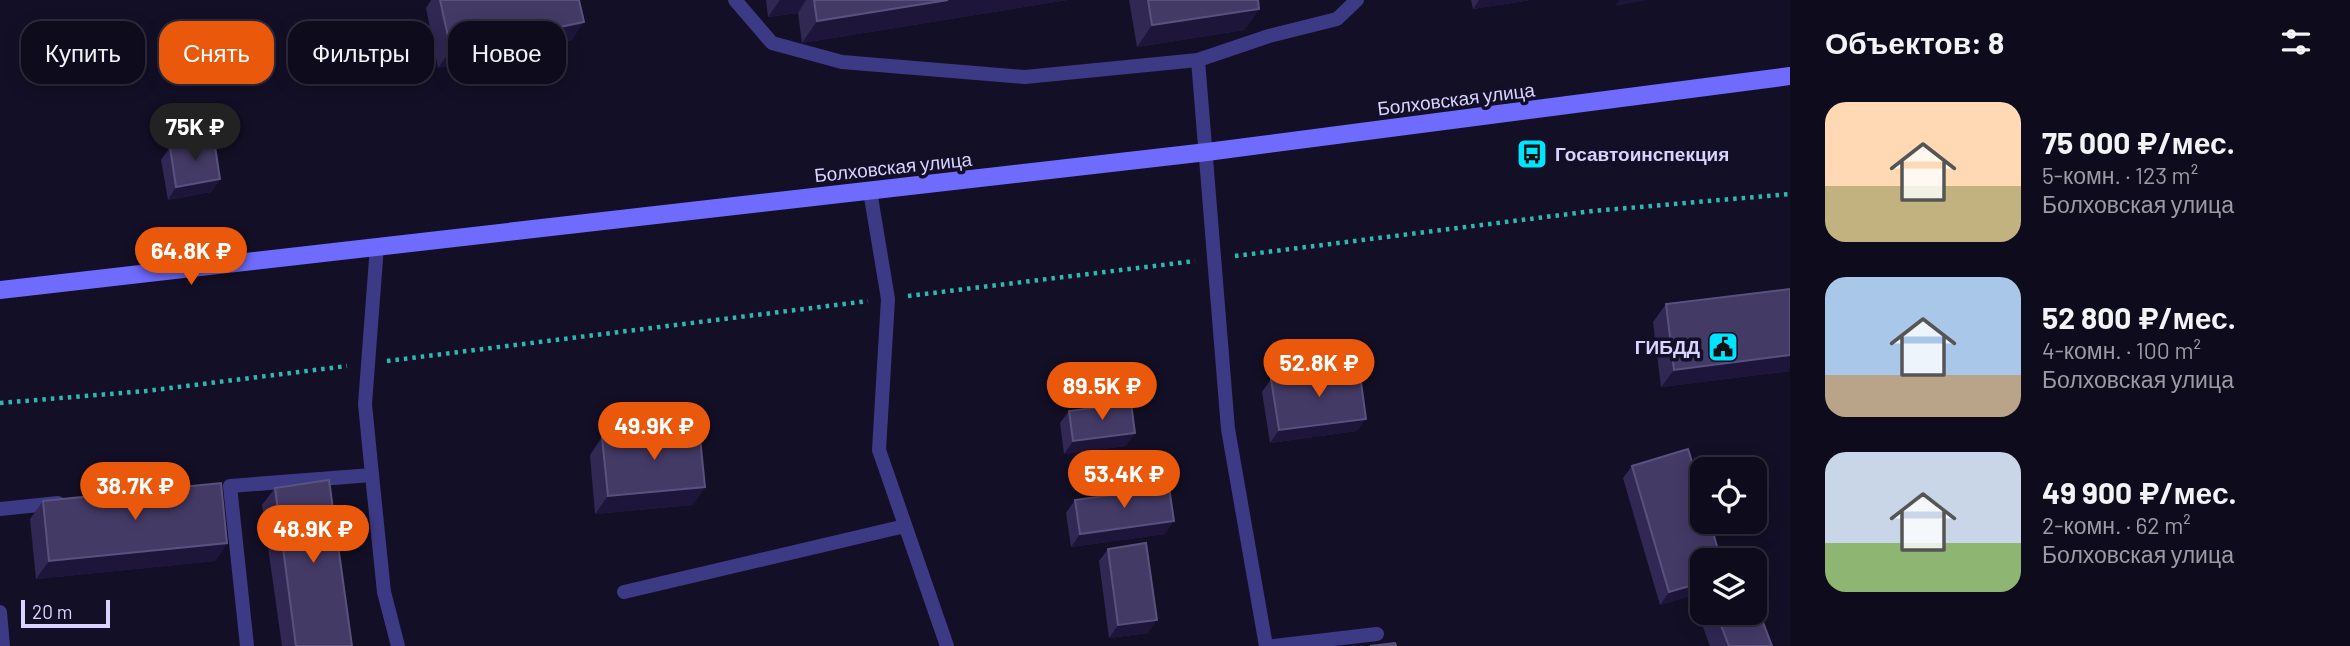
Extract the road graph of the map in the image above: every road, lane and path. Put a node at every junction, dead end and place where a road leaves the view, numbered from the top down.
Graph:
1 (735, 0) edge
2 (1357, 0) edge
3 (1198, 60) junction
4 (1790, 76) edge
5 (1207, 152) junction
6 (870, 191) junction
7 (377, 246) junction
8 (0, 290) edge
9 (372, 475) junction
10 (68, 502) edge
11 (0, 509) edge
12 (905, 526) junction
13 (624, 592) dead end
14 (0, 612) edge
15 (1377, 634) dead end
16 (3, 646) edge
17 (247, 646) edge
18 (398, 646) edge
19 (947, 646) edge
20 (1266, 646) edge
21 (1274, 646) edge

1 - 3 lane
2 - 3 lane
3 - 5 lane
4 - 5 main road, Болховская улица
5 - 6 main road, Болховская улица
5 - 20 lane
6 - 7 main road, Болховская улица
6 - 12 lane
7 - 8 main road, Болховская улица
7 - 9 lane
9 - 17 lane
9 - 18 lane
10 - 11 lane
12 - 13 lane
12 - 19 lane
14 - 16 lane
15 - 21 lane

